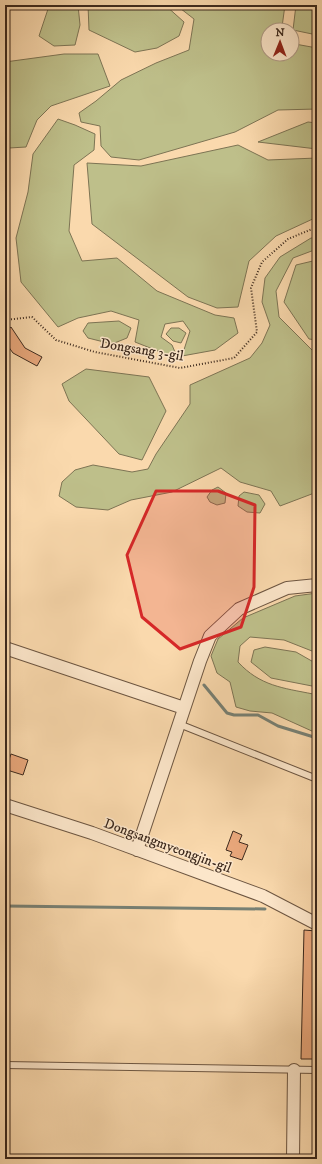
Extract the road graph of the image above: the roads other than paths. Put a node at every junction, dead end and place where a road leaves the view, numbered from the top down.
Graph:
1 (317, 585) edge
2 (5, 648) edge
3 (184, 708) junction
4 (179, 724) junction
5 (317, 779) edge
6 (5, 805) edge
7 (137, 850) junction
8 (317, 924) edge
9 (5, 1065) edge
10 (294, 1070) junction
11 (317, 1070) edge
12 (293, 1159) edge

1 - 3 street
2 - 3 street
3 - 4 street
4 - 5 lane
4 - 7 street
6 - 7 street, Dongsangmyeongjin-gil
7 - 8 street, Dongsangmyeongjin-gil
9 - 10 lane
10 - 11 lane
10 - 12 street

